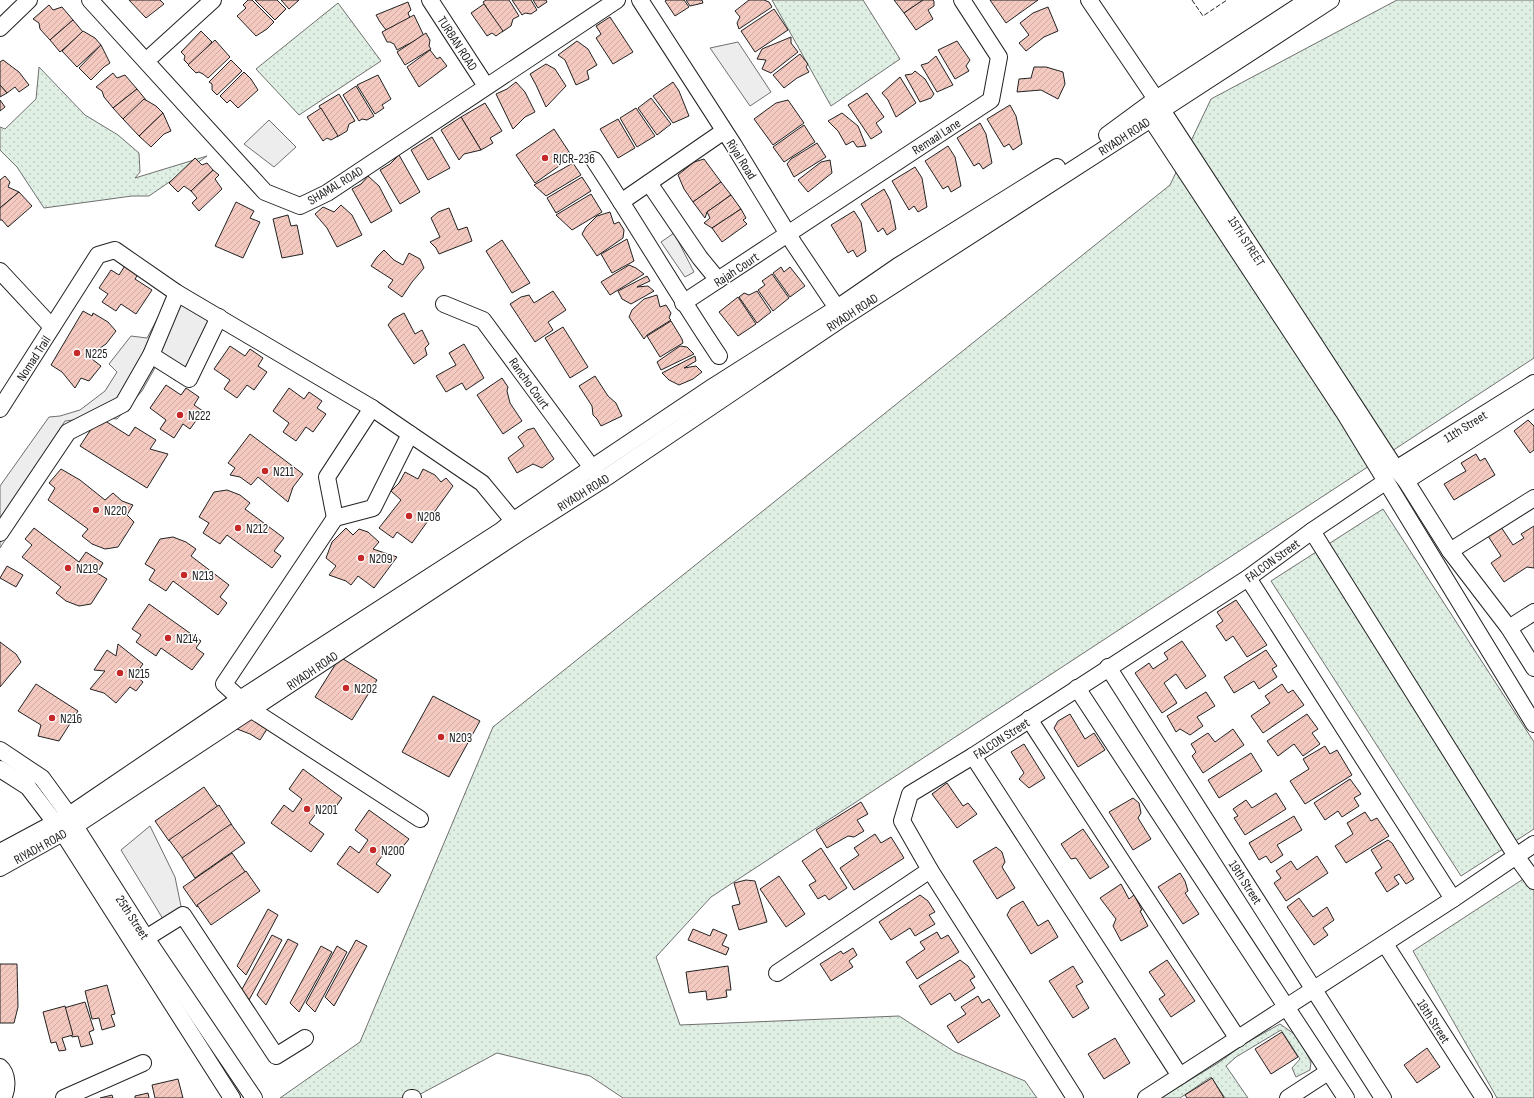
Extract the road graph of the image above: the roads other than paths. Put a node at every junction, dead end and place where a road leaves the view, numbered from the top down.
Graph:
1 (29, 0) edge
2 (90, 0) edge
3 (213, 0) edge
4 (430, 0) edge
5 (617, 0) edge
6 (640, 0) edge
7 (962, 0) edge
8 (1089, 0) edge
9 (1308, 0) edge
10 (1331, 0) edge
11 (0, 28) edge
12 (146, 62) junction
13 (486, 86) junction
14 (1156, 110) junction
15 (724, 131) junction
16 (594, 160) dead end
17 (649, 183) junction
18 (622, 202) junction
19 (788, 234) junction
20 (0, 270) edge
21 (718, 280) junction
22 (178, 293) junction
23 (683, 303) junction
24 (444, 304) dead end
25 (840, 313) junction
26 (219, 317) junction
27 (52, 327) junction
28 (151, 355) junction
29 (719, 356) dead end
30 (1534, 383) edge
31 (1534, 399) edge
32 (372, 408) junction
33 (0, 409) edge
34 (410, 434) junction
35 (592, 468) junction
36 (1396, 469) junction
37 (601, 481) junction
38 (1406, 481) junction
39 (1385, 482) junction
40 (1534, 498) edge
41 (335, 518) junction
42 (518, 526) junction
43 (1312, 531) junction
44 (0, 532) edge
45 (1450, 551) junction
46 (1248, 578) junction
47 (1534, 612) edge
48 (1509, 628) junction
49 (1108, 667) junction
50 (1534, 668) edge
51 (1077, 688) junction
52 (246, 705) junction
53 (1029, 719) junction
54 (1534, 724) edge
55 (0, 750) edge
56 (973, 756) junction
57 (0, 769) edge
58 (420, 819) dead end
59 (66, 824) junction
60 (1534, 844) edge
61 (0, 852) edge
62 (1516, 856) junction
63 (0, 868) edge
64 (930, 870) junction
65 (1534, 881) edge
66 (1454, 899) junction
67 (146, 938) junction
68 (1385, 944) junction
69 (777, 973) dead end
70 (1314, 989) junction
71 (1286, 1007) junction
72 (305, 1038) dead end
73 (1238, 1039) junction
74 (143, 1063) dead end
75 (0, 1067) edge
76 (1328, 1072) junction
77 (1180, 1076) junction
78 (3, 1098) edge
79 (64, 1098) edge
80 (232, 1098) edge
81 (254, 1098) edge
82 (1075, 1098) edge
83 (1146, 1098) edge
84 (1288, 1098) edge
85 (1346, 1098) edge
86 (1383, 1098) edge
87 (1484, 1098) edge

1 - 11 street
2 - 12 street, SHAMAL ROAD
3 - 12 street
4 - 13 street, TURBAN ROAD
5 - 13 street, SHAMAL ROAD
6 - 15 street, Riyal Road
7 - 19 street, Remaal Lane
8 - 14 street, 15TH STREET
9 - 14 street
10 - 14 street
12 - 13 street, SHAMAL ROAD
14 - 25 street, RIYADH ROAD
14 - 36 street, 15TH STREET
14 - 39 street
15 - 17 street
15 - 19 street, Riyal Road
16 - 18 street
17 - 18 street
17 - 21 street
18 - 23 street
19 - 21 street, Rajah Court
19 - 25 street, Riyal Road
20 - 27 street
21 - 23 street, Rajah Court
22 - 26 street
22 - 27 street, Nomad Trail
22 - 28 street
23 - 29 street
24 - 35 street, Rancho Court
25 - 35 street, RIYADH ROAD
25 - 37 street, RIYADH ROAD
26 - 28 street
26 - 32 street
27 - 33 street, Nomad Trail
28 - 44 street
30 - 36 street, 11th Street
31 - 38 street
32 - 34 street
32 - 41 street
34 - 41 street
34 - 42 street
35 - 37 street, Rancho Court
35 - 42 street, RIYADH ROAD
36 - 38 street, 15TH STREET
37 - 42 street, RIYADH ROAD
38 - 45 street, 15TH STREET
39 - 43 street, FALCON Street
39 - 54 street
40 - 45 street
41 - 52 street
42 - 52 street, RIYADH ROAD
43 - 46 street, FALCON Street
43 - 62 street
45 - 48 street, 15TH STREET
46 - 49 street, FALCON Street
46 - 66 street
47 - 48 street
48 - 50 street, 15TH STREET
49 - 51 street, FALCON Street
49 - 70 street, 19th Street
51 - 53 street, FALCON Street
51 - 71 street
52 - 58 street
52 - 59 street, RIYADH ROAD
53 - 56 street, FALCON Street
53 - 73 street
55 - 59 street, 25th Street
56 - 64 street, FALCON Street
56 - 77 street
57 - 59 street, 25th Street
59 - 61 street
59 - 63 street, RIYADH ROAD
59 - 67 street, 25th Street
59 - 80 street, 25th Street
60 - 62 street
62 - 65 street
62 - 66 street
64 - 69 street
64 - 82 street, FALCON Street
66 - 68 street
67 - 72 street
67 - 81 street, 25th Street
68 - 70 street
68 - 87 street, 18th Street
70 - 71 street
70 - 86 street, 19th Street
71 - 73 street
71 - 76 street
73 - 77 street
74 - 79 street
75 - 78 street
76 - 84 street
76 - 85 street
77 - 83 street

